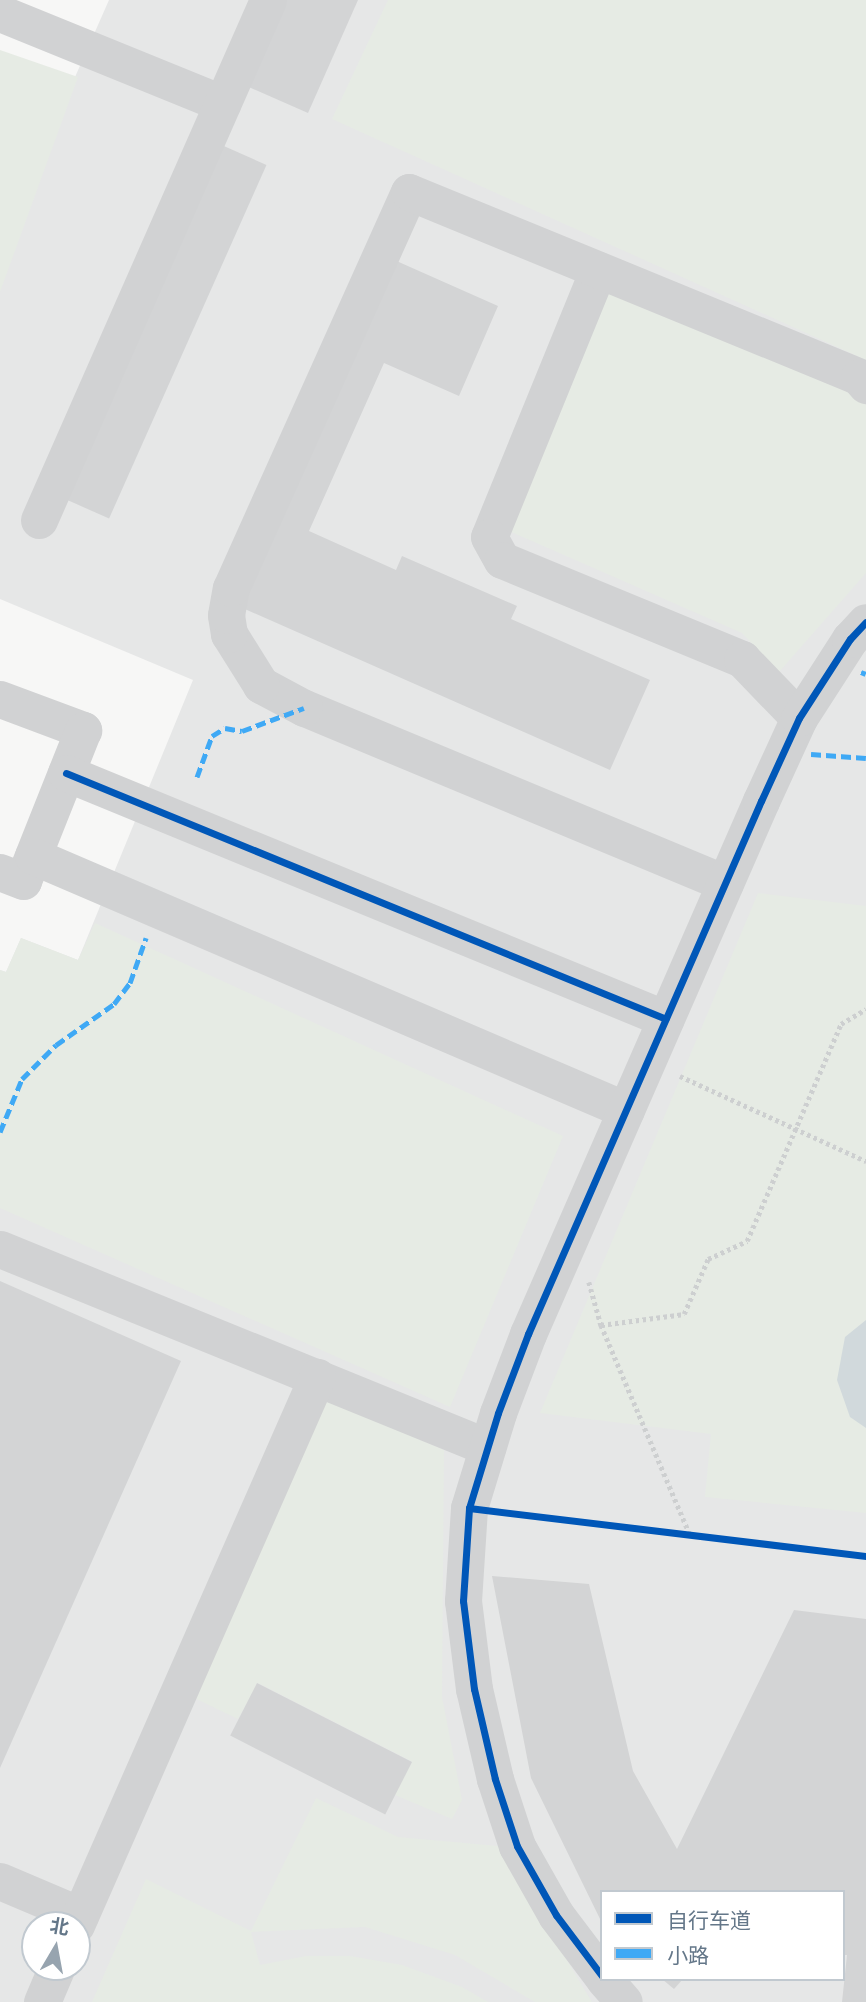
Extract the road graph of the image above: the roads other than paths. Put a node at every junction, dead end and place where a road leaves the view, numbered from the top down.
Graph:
1 (268, 0) edge
2 (0, 13) edge
3 (222, 103) junction
4 (598, 270) junction
5 (866, 386) edge
6 (39, 520) dead end
7 (866, 622) edge
8 (0, 699) edge
9 (799, 718) junction
10 (66, 773) junction
11 (33, 856) junction
12 (0, 872) edge
13 (726, 883) junction
14 (666, 1019) junction
15 (626, 1110) junction
16 (0, 1249) edge
17 (317, 1377) junction
18 (487, 1447) junction
19 (0, 1881) edge
20 (60, 1911) edge
21 (82, 1911) edge
22 (600, 1974) edge
23 (51, 1981) edge
24 (606, 1981) edge
25 (42, 2002) edge
26 (624, 2002) edge

1 - 3 street
2 - 3 street
3 - 6 street
4 - 5 street
4 - 9 street
4 - 13 street
7 - 9 street
8 - 10 street
9 - 13 street
10 - 11 street
10 - 14 street
11 - 12 street
11 - 15 street
13 - 14 street
14 - 15 street
15 - 18 street
16 - 17 street
17 - 18 street
17 - 21 street
18 - 22 street
19 - 20 street
23 - 25 street
24 - 26 street

